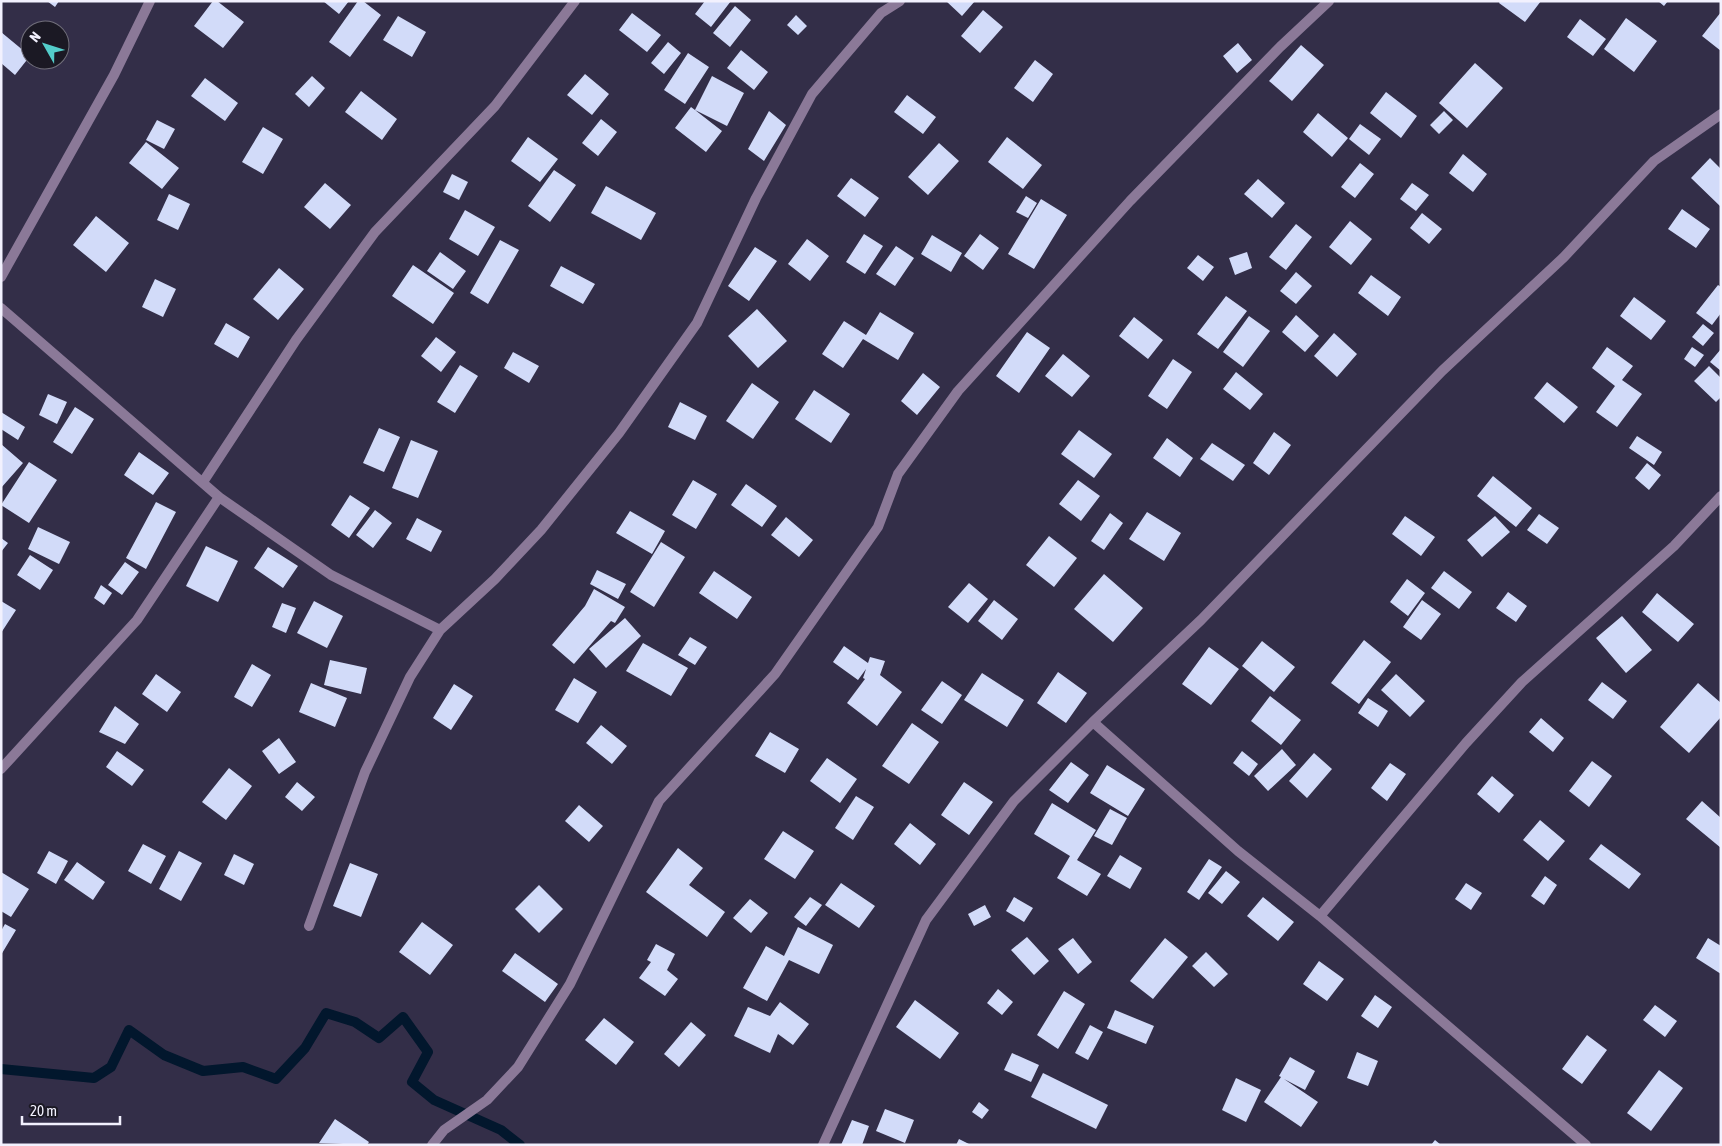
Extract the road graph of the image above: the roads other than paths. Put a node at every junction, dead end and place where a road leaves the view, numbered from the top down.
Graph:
1 (150, 1) edge
2 (575, 1) edge
3 (900, 1) edge
4 (1329, 1) edge
5 (1721, 114) edge
6 (1, 277) edge
7 (1, 308) edge
8 (203, 482) junction
9 (1721, 496) edge
10 (219, 497) junction
11 (440, 630) junction
12 (1093, 722) junction
13 (1, 769) edge
14 (1320, 916) junction
15 (309, 926) dead end
16 (432, 1145) edge
17 (822, 1145) edge
18 (1586, 1145) edge

1 - 6 street
2 - 8 street
3 - 11 street
4 - 16 street
5 - 12 street
7 - 8 street
8 - 10 street
9 - 14 street
10 - 11 street
10 - 13 street
11 - 15 street
12 - 14 street
12 - 17 street
14 - 18 street

